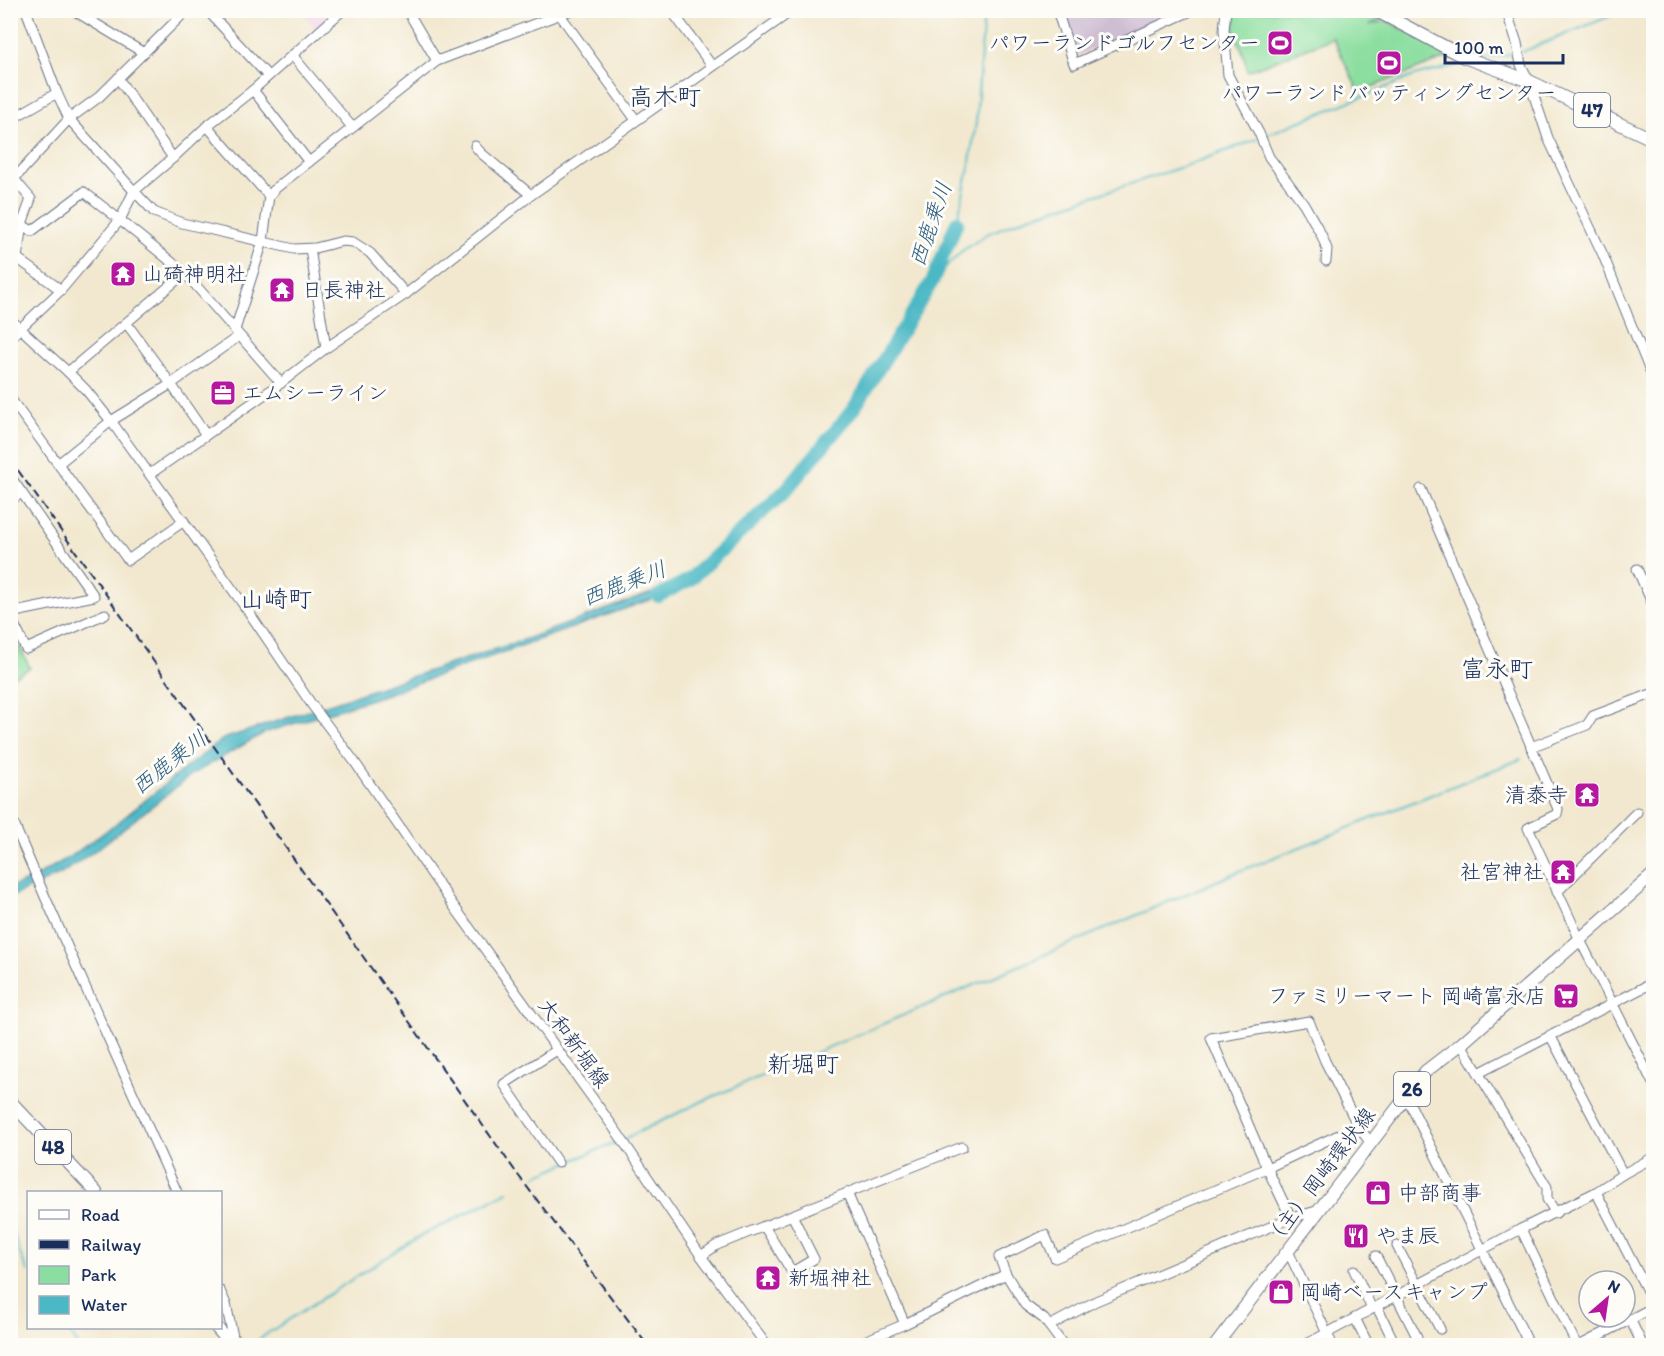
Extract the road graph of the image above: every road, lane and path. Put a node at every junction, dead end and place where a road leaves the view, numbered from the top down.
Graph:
1 (26, 10) edge
2 (74, 10) edge
3 (187, 10) edge
4 (207, 10) edge
5 (344, 10) edge
6 (407, 10) edge
7 (571, 10) edge
8 (671, 10) edge
9 (793, 10) edge
10 (1057, 10) edge
11 (1193, 10) edge
12 (1226, 10) edge
13 (1375, 10) edge
14 (1506, 10) edge
15 (558, 13) edge
16 (144, 52) junction
17 (292, 55) junction
18 (437, 61) junction
19 (712, 66) junction
20 (268, 76) junction
21 (118, 78) junction
22 (1529, 81) junction
23 (253, 90) junction
24 (57, 93) junction
25 (69, 119) junction
26 (10, 120) edge
27 (636, 120) junction
28 (207, 126) junction
29 (352, 128) junction
30 (1653, 140) edge
31 (475, 146) dead end
32 (173, 158) junction
33 (309, 162) junction
34 (134, 191) junction
35 (531, 195) junction
36 (269, 196) junction
37 (10, 218) edge
38 (120, 220) junction
39 (22, 224) junction
40 (263, 241) junction
41 (310, 249) junction
42 (17, 258) junction
43 (1326, 261) dead end
44 (10, 268) edge
45 (185, 273) junction
46 (62, 290) junction
47 (406, 294) junction
48 (10, 319) edge
49 (127, 324) junction
50 (20, 329) junction
51 (237, 333) junction
52 (10, 338) edge
53 (326, 348) junction
54 (68, 372) junction
55 (1653, 381) edge
56 (280, 383) junction
57 (171, 384) junction
58 (10, 398) edge
59 (111, 421) junction
60 (206, 435) junction
61 (58, 464) junction
62 (150, 474) junction
63 (10, 476) edge
64 (1420, 489) dead end
65 (22, 493) junction
66 (10, 500) edge
67 (184, 521) junction
68 (1638, 569) dead end
69 (1653, 607) edge
70 (10, 614) edge
71 (105, 614) dead end
72 (1653, 693) edge
73 (1531, 747) junction
74 (1637, 812) dead end
75 (10, 815) edge
76 (1653, 874) edge
77 (1557, 892) junction
78 (1580, 940) junction
79 (1653, 982) edge
80 (1613, 1003) junction
81 (1550, 1035) junction
82 (1461, 1044) junction
83 (557, 1050) junction
84 (1479, 1073) junction
85 (1653, 1085) edge
86 (1406, 1096) junction
87 (10, 1101) edge
88 (1358, 1126) junction
89 (1370, 1142) junction
90 (962, 1147) dead end
91 (1653, 1157) edge
92 (558, 1162) dead end
93 (1267, 1168) junction
94 (1623, 1173) junction
95 (95, 1191) edge
96 (177, 1191) edge
97 (1596, 1192) junction
98 (847, 1193) junction
99 (1320, 1210) junction
100 (1556, 1213) junction
101 (792, 1215) junction
102 (1291, 1218) junction
103 (765, 1226) junction
104 (1521, 1229) junction
105 (1397, 1246) dead end
106 (1482, 1250) junction
107 (1288, 1251) junction
108 (701, 1256) junction
109 (1376, 1256) dead end
110 (1354, 1270) dead end
111 (1006, 1274) junction
112 (1417, 1285) junction
113 (222, 1295) edge
114 (1397, 1296) junction
115 (1375, 1308) junction
116 (1653, 1309) edge
117 (1637, 1316) edge
118 (1355, 1318) junction
119 (905, 1324) junction
120 (1049, 1326) junction
121 (218, 1329) edge
122 (1440, 1329) dead end
123 (1611, 1329) edge
124 (1634, 1329) edge
125 (1327, 1334) junction
126 (1416, 1337) dead end
127 (861, 1344) edge
128 (1583, 1344) edge
129 (234, 1346) edge
130 (767, 1346) edge
131 (842, 1346) edge
132 (1064, 1346) edge
133 (1215, 1346) edge
134 (1303, 1346) edge
135 (1333, 1346) edge
136 (1369, 1346) edge
137 (1396, 1346) edge
138 (1530, 1346) edge
139 (1642, 1346) edge

1 - 24 street
2 - 16 street
3 - 16 street
4 - 20 street
5 - 17 street
6 - 18 street
7 - 15 street
8 - 19 street
9 - 19 street
10 - 11 street
12 - 43 street
13 - 22 main road, 47
14 - 22 street
15 - 18 street
15 - 27 street
16 - 21 street
17 - 20 street
17 - 29 street
18 - 29 street
19 - 27 street
20 - 23 street
21 - 25 street
21 - 32 street
22 - 30 main road, 47
22 - 55 street
23 - 28 street
23 - 33 street
24 - 25 street
24 - 26 street
25 - 34 street
25 - 39 street
27 - 35 street
28 - 32 street
28 - 36 street
29 - 33 street
31 - 35 street
32 - 34 street
33 - 36 street
34 - 38 street
34 - 40 street
35 - 47 street
36 - 40 street
37 - 39 street
38 - 39 street
38 - 45 street
38 - 46 street
39 - 42 street
40 - 41 street
40 - 51 street
41 - 47 street
41 - 53 street
42 - 44 street
42 - 46 street
45 - 49 street
45 - 51 street
46 - 50 street
47 - 53 street
48 - 50 street, 大和新堀線
49 - 54 street
49 - 57 street
50 - 52 street
50 - 54 street, 大和新堀線
51 - 56 street
51 - 57 street
53 - 56 street
54 - 59 street, 大和新堀線
56 - 60 street
57 - 59 street
57 - 60 street
58 - 61 street
59 - 61 street
59 - 62 street, 大和新堀線
60 - 62 street
61 - 67 street
62 - 67 street, 大和新堀線
63 - 65 street
64 - 73 street
65 - 66 street
65 - 70 street
67 - 83 street, 大和新堀線
68 - 69 street
70 - 71 street
72 - 73 street
73 - 77 street
74 - 77 street
75 - 96 street
76 - 78 main road, （主）岡崎環状線 / 26
77 - 78 street
78 - 80 street
78 - 82 main road, （主）岡崎環状線 / 26
79 - 80 street
80 - 81 street
80 - 85 street
81 - 84 street
81 - 94 street
82 - 84 street
82 - 86 main road, （主）岡崎環状線 / 26
83 - 92 street
83 - 108 street, 大和新堀線
84 - 100 street
86 - 89 main road, （主）岡崎環状線 / 26
86 - 106 street
87 - 95 main road, 48
88 - 89 street
88 - 93 street
88 - 93 street
89 - 99 main road, （主）岡崎環状線 / 26
90 - 98 street
91 - 94 street
93 - 102 street
93 - 111 street
94 - 97 street
97 - 100 street
97 - 116 street
98 - 101 street
98 - 119 street
99 - 102 street
99 - 107 main road, （主）岡崎環状線 / 26
100 - 104 street
101 - 103 street
101 - 103 street
102 - 120 street
103 - 108 street
104 - 106 street
104 - 128 street
105 - 112 street
106 - 112 street
106 - 138 street
107 - 125 street
107 - 133 main road, （主）岡崎環状線 / 26
108 - 130 street, 大和新堀線
109 - 114 street
110 - 115 street
111 - 119 street
111 - 120 street
112 - 114 street
112 - 122 street
113 - 129 street
114 - 115 street
114 - 126 street
115 - 118 street
115 - 137 street
116 - 117 street
118 - 125 street
118 - 136 street
119 - 127 street
120 - 132 street
121 - 129 main road
123 - 128 street
124 - 139 street
125 - 134 street
125 - 135 street
127 - 131 street

